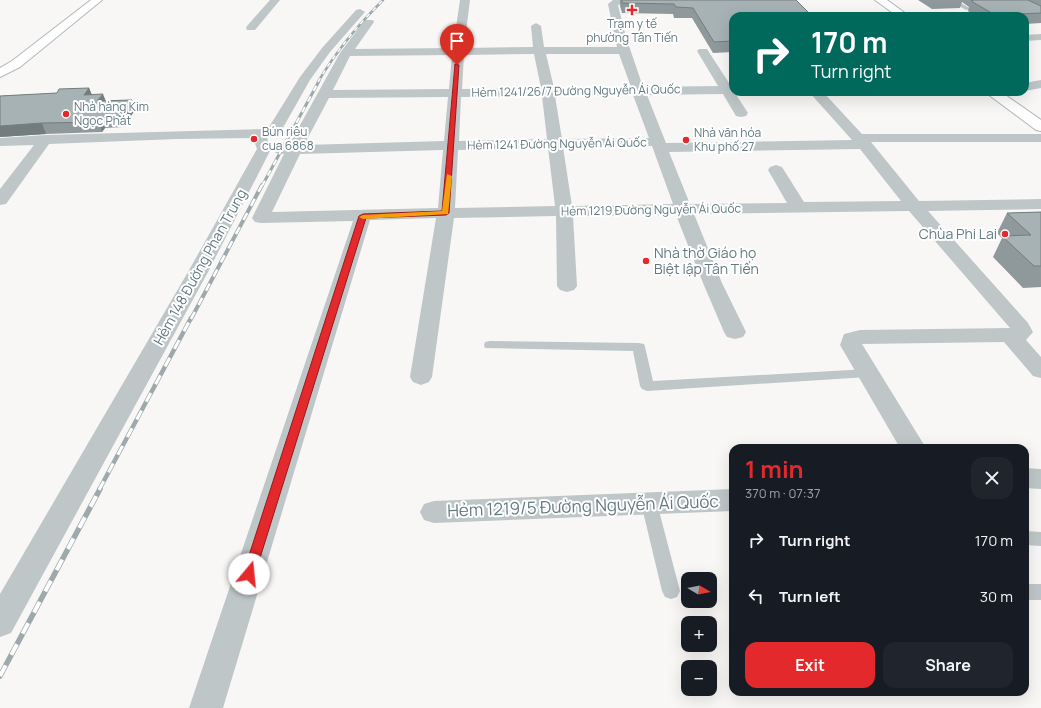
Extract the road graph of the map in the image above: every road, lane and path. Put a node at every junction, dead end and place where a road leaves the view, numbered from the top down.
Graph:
1 (97, 0) edge
2 (275, 0) edge
3 (465, 0) edge
4 (682, 0) edge
5 (880, 0) edge
6 (952, 0) edge
7 (869, 4) dead end
8 (968, 9) dead end
9 (360, 12) dead end
10 (880, 12) edge
11 (898, 12) edge
12 (369, 22) dead end
13 (536, 26) dead end
14 (251, 28) dead end
15 (1041, 37) edge
16 (1029, 38) edge
17 (624, 50) junction
18 (539, 51) junction
19 (703, 51) dead end
20 (458, 52) junction
21 (346, 53) junction
22 (0, 73) edge
23 (1041, 84) edge
24 (729, 89) edge
25 (1029, 89) edge
26 (638, 90) junction
27 (729, 90) edge
28 (548, 92) junction
29 (454, 93) junction
30 (324, 94) junction
31 (733, 96) edge
32 (820, 96) edge
33 (998, 96) edge
34 (741, 113) dead end
35 (1041, 127) edge
36 (858, 138) junction
37 (1041, 138) edge
38 (46, 140) junction
39 (261, 141) junction
40 (0, 142) edge
41 (658, 142) junction
42 (556, 143) junction
43 (452, 146) junction
44 (294, 150) junction
45 (776, 170) dead end
46 (0, 200) edge
47 (1041, 204) edge
48 (914, 206) junction
49 (798, 208) junction
50 (683, 209) junction
51 (564, 211) junction
52 (446, 213) junction
53 (363, 216) junction
54 (568, 286) dead end
55 (735, 332) dead end
56 (1010, 335) junction
57 (490, 345) dead end
58 (1041, 371) edge
59 (868, 373) junction
60 (421, 377) dead end
61 (911, 444) edge
62 (1029, 478) edge
63 (1041, 479) edge
64 (729, 500) edge
65 (649, 504) junction
66 (434, 512) dead end
67 (1029, 538) edge
68 (1041, 539) edge
69 (671, 590) dead end
70 (1029, 592) edge
71 (1041, 592) edge
72 (0, 623) edge
73 (206, 708) edge

1 - 22 main road
2 - 14 street
3 - 20 street
4 - 17 street
5 - 11 main road
6 - 8 lane
7 - 10 main road
9 - 39 street
12 - 21 street
13 - 18 street
15 - 16 street
17 - 18 street
17 - 26 street
18 - 20 street
18 - 28 street
19 - 24 street
20 - 21 street
20 - 29 street
21 - 30 street
23 - 25 street
26 - 27 street, Hẻm 1241/26/7 Đường Nguyễn Ái Quốc
26 - 28 street, Hẻm 1241/26/7 Đường Nguyễn Ái Quốc
26 - 41 street
28 - 29 street, Hẻm 1241/26/7 Đường Nguyễn Ái Quốc
28 - 42 street
29 - 30 street, Hẻm 1241/26/7 Đường Nguyễn Ái Quốc
29 - 43 street
30 - 44 street
31 - 34 street
32 - 36 street
33 - 35 main road
36 - 37 street, Hẻm 1241 Đường Nguyễn Ái Quốc
36 - 41 street, Hẻm 1241 Đường Nguyễn Ái Quốc
36 - 48 street
38 - 39 street
38 - 40 street
38 - 46 street
39 - 44 street, Hẻm 1241 Đường Nguyễn Ái Quốc
39 - 72 street, Hẻm 148 Đường Phan Trung
41 - 42 street, Hẻm 1241 Đường Nguyễn Ái Quốc
41 - 50 street
42 - 43 street, Hẻm 1241 Đường Nguyễn Ái Quốc
42 - 51 street
43 - 44 street, Hẻm 1241 Đường Nguyễn Ái Quốc
43 - 52 street
44 - 53 street, Hẻm 1219 Đường Nguyễn Ái Quốc
45 - 49 street
47 - 48 street, Hẻm 1219 Đường Nguyễn Ái Quốc
48 - 49 street, Hẻm 1219 Đường Nguyễn Ái Quốc
48 - 56 street
49 - 50 street, Hẻm 1219 Đường Nguyễn Ái Quốc
50 - 51 street, Hẻm 1219 Đường Nguyễn Ái Quốc
50 - 55 street
51 - 52 street, Hẻm 1219 Đường Nguyễn Ái Quốc
51 - 54 street
52 - 53 street, Hẻm 1219 Đường Nguyễn Ái Quốc
52 - 60 street
53 - 73 street
56 - 58 street
56 - 59 street
57 - 59 lane
59 - 61 street
62 - 63 street
64 - 65 street, Hẻm 1219/5 Đường Nguyễn Ái Quốc
65 - 66 street, Hẻm 1219/5 Đường Nguyễn Ái Quốc
65 - 69 lane
67 - 68 lane
70 - 71 lane

